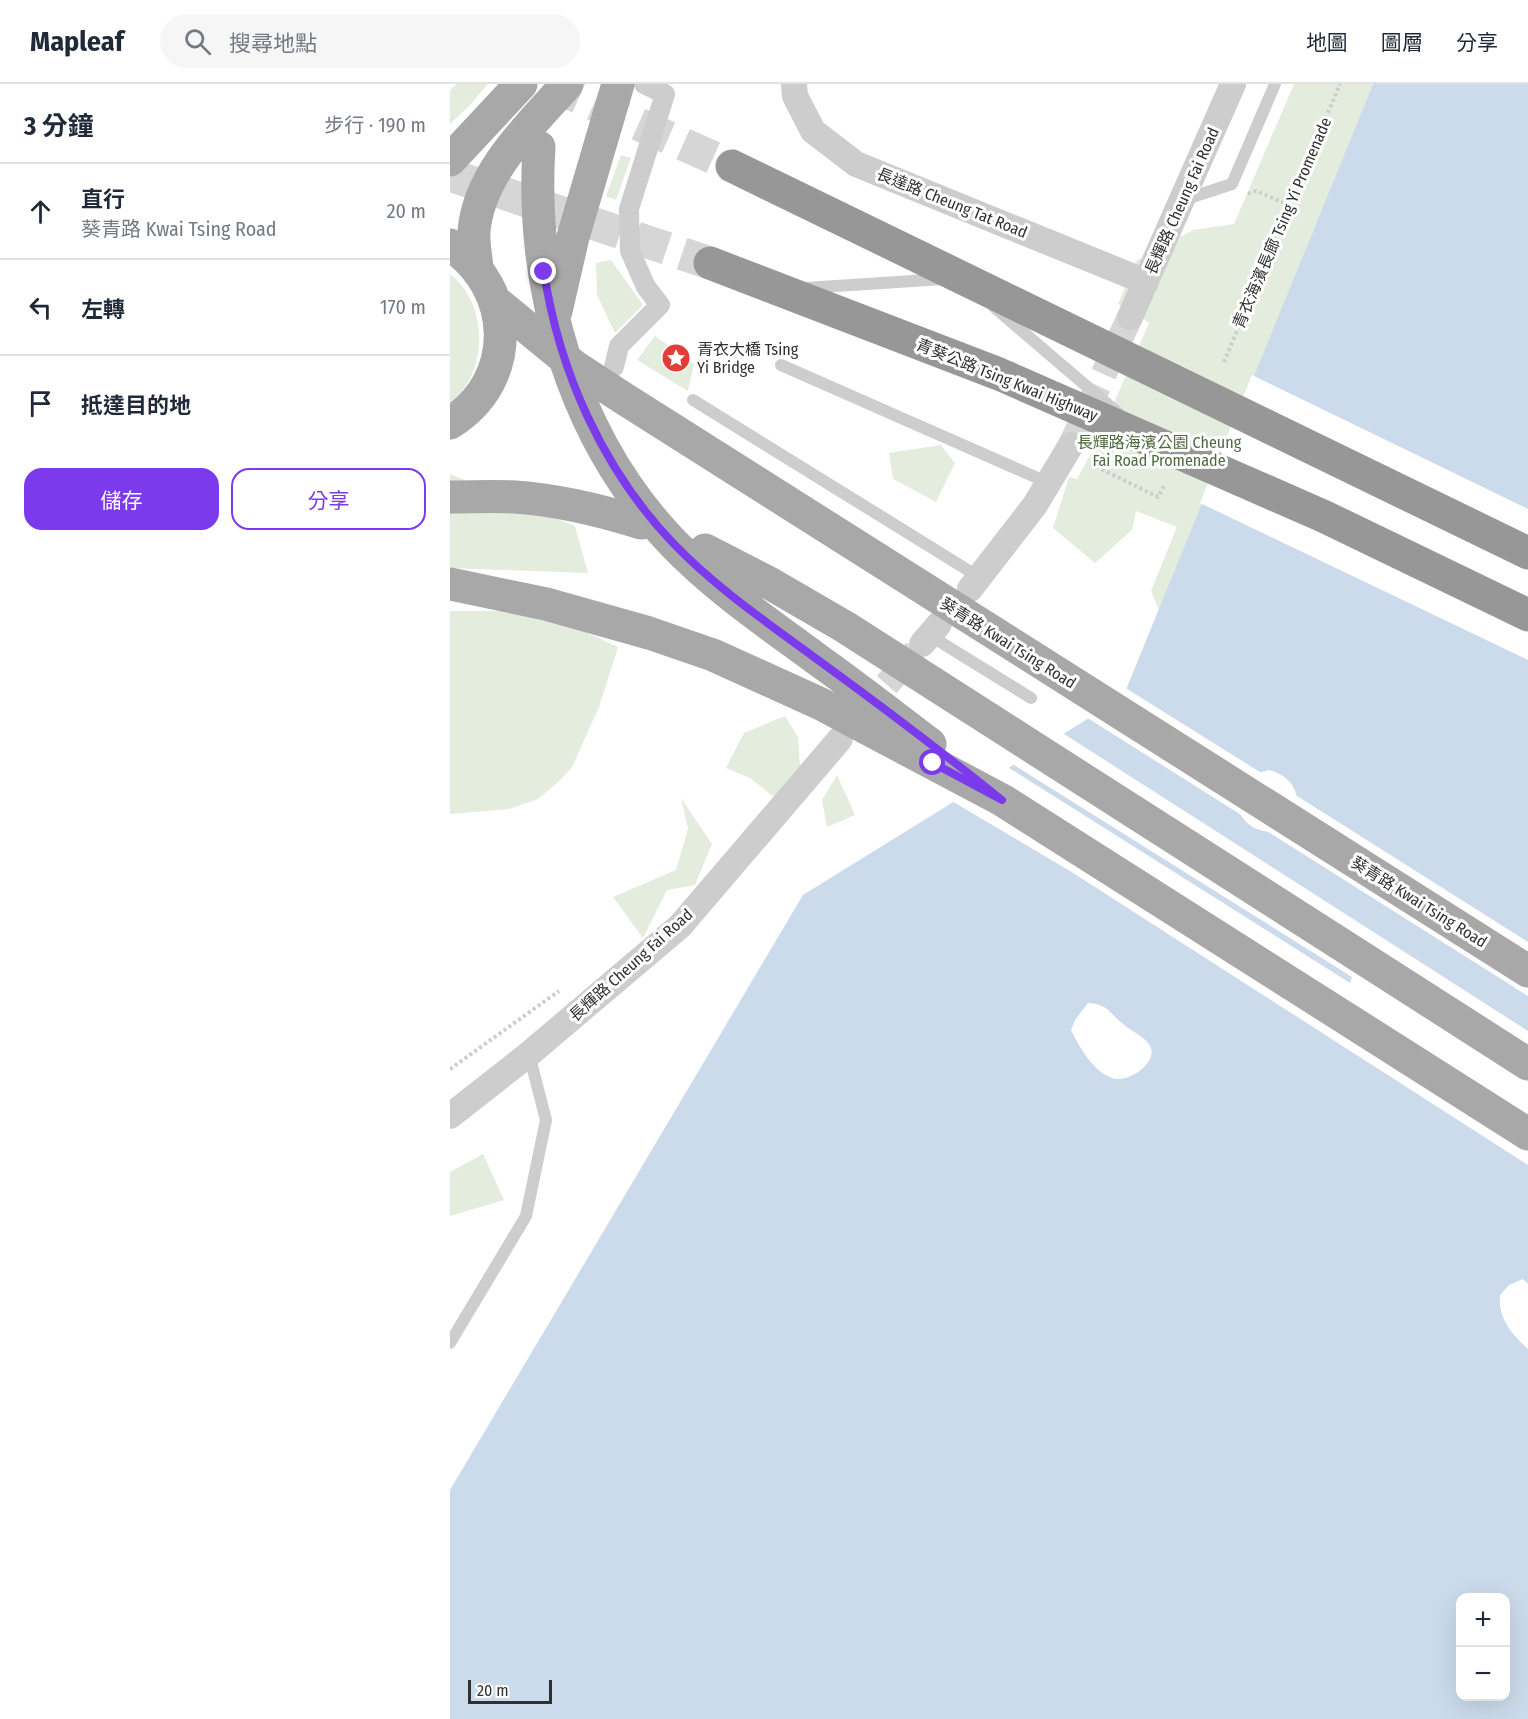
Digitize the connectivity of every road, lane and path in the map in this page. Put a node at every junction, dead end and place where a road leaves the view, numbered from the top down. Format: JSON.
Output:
{"nodes":[{"id":1,"x":521,"y":84,"type":"edge"},
{"id":2,"x":567,"y":84,"type":"edge"},
{"id":3,"x":618,"y":84,"type":"edge"},
{"id":4,"x":644,"y":84,"type":"edge"},
{"id":5,"x":794,"y":84,"type":"edge"},
{"id":6,"x":1233,"y":84,"type":"edge"},
{"id":7,"x":1275,"y":84,"type":"edge"},
{"id":8,"x":1340,"y":84,"type":"edge"},
{"id":9,"x":539,"y":147,"type":"dead end"},
{"id":10,"x":450,"y":160,"type":"edge"},
{"id":11,"x":732,"y":166,"type":"tunnel mouth"},
{"id":12,"x":1256,"y":191,"type":"dead end"},
{"id":13,"x":1183,"y":200,"type":"junction"},
{"id":14,"x":1289,"y":205,"type":"junction"},
{"id":15,"x":450,"y":245,"type":"edge"},
{"id":16,"x":710,"y":263,"type":"tunnel mouth"},
{"id":17,"x":477,"y":268,"type":"junction"},
{"id":18,"x":960,"y":278,"type":"junction"},
{"id":19,"x":1146,"y":282,"type":"junction"},
{"id":20,"x":783,"y":290,"type":"junction"},
{"id":21,"x":496,"y":302,"type":"junction"},
{"id":22,"x":1130,"y":317,"type":"tunnel mouth"},
{"id":23,"x":1224,"y":362,"type":"dead end"},
{"id":24,"x":782,"y":365,"type":"dead end"},
{"id":25,"x":574,"y":366,"type":"junction"},
{"id":26,"x":614,"y":367,"type":"dead end"},
{"id":27,"x":693,"y":400,"type":"dead end"},
{"id":28,"x":450,"y":423,"type":"edge"},
{"id":29,"x":1149,"y":439,"type":"junction"},
{"id":30,"x":1077,"y":452,"type":"joint"},
{"id":31,"x":1049,"y":483,"type":"junction"},
{"id":32,"x":1164,"y":486,"type":"dead end"},
{"id":33,"x":450,"y":497,"type":"edge"},
{"id":34,"x":641,"y":524,"type":"dead end"},
{"id":35,"x":705,"y":550,"type":"dead end"},
{"id":36,"x":1528,"y":554,"type":"edge"},
{"id":37,"x":974,"y":583,"type":"joint"},
{"id":38,"x":450,"y":584,"type":"edge"},
{"id":39,"x":1528,"y":615,"type":"edge"},
{"id":40,"x":930,"y":634,"type":"dead end"},
{"id":41,"x":1030,"y":698,"type":"dead end"},
{"id":42,"x":840,"y":740,"type":"dead end"},
{"id":43,"x":1002,"y":800,"type":"junction"},
{"id":44,"x":1528,"y":971,"type":"edge"},
{"id":45,"x":529,"y":1054,"type":"junction"},
{"id":46,"x":1528,"y":1064,"type":"edge"},
{"id":47,"x":450,"y":1116,"type":"edge"},
{"id":48,"x":1528,"y":1134,"type":"edge"},
{"id":49,"x":450,"y":1343,"type":"edge"}],
"edges":[{"from":1,"to":10,"type":"main road"},
{"from":2,"to":17,"type":"main road"},
{"from":3,"to":25,"type":"main road"},
{"from":4,"to":26,"type":"street"},
{"from":5,"to":19,"type":"street","name":"長達路 Cheung Tat Road"},
{"from":6,"to":13,"type":"street","name":"長輝路 Cheung Fai Road"},
{"from":7,"to":13,"type":"lane"},
{"from":8,"to":14,"type":"path","name":"青衣海濱長廊 Tsing Yi Promenade"},
{"from":9,"to":43,"type":"main road"},
{"from":11,"to":18,"type":"highway"},
{"from":12,"to":14,"type":"path"},
{"from":13,"to":19,"type":"street","name":"長輝路 Cheung Fai Road"},
{"from":14,"to":23,"type":"path","name":"青衣海濱長廊 Tsing Yi Promenade"},
{"from":15,"to":17,"type":"main road"},
{"from":16,"to":20,"type":"highway","name":"青葵公路 Tsing Kwai Highway"},
{"from":17,"to":21,"type":"main road"},
{"from":18,"to":20,"type":"lane"},
{"from":18,"to":29,"type":"lane"},
{"from":18,"to":36,"type":"highway"},
{"from":19,"to":22,"type":"street","name":"長輝路 Cheung Fai Road"},
{"from":20,"to":29,"type":"highway","name":"青葵公路 Tsing Kwai Highway"},
{"from":21,"to":25,"type":"main road","name":"葵青路 Kwai Tsing Road"},
{"from":21,"to":28,"type":"main road"},
{"from":24,"to":31,"type":"lane"},
{"from":25,"to":44,"type":"main road","name":"葵青路 Kwai Tsing Road"},
{"from":27,"to":37,"type":"lane"},
{"from":29,"to":39,"type":"highway","name":"青葵公路 Tsing Kwai Highway"},
{"from":30,"to":31,"type":"street"},
{"from":30,"to":32,"type":"path"},
{"from":31,"to":37,"type":"street"},
{"from":33,"to":34,"type":"main road"},
{"from":35,"to":46,"type":"main road"},
{"from":38,"to":43,"type":"main road"},
{"from":40,"to":41,"type":"lane"},
{"from":42,"to":45,"type":"street","name":"長輝路 Cheung Fai Road"},
{"from":43,"to":48,"type":"main road"},
{"from":45,"to":47,"type":"street","name":"長輝路 Cheung Fai Road"},
{"from":45,"to":49,"type":"lane"}]}
